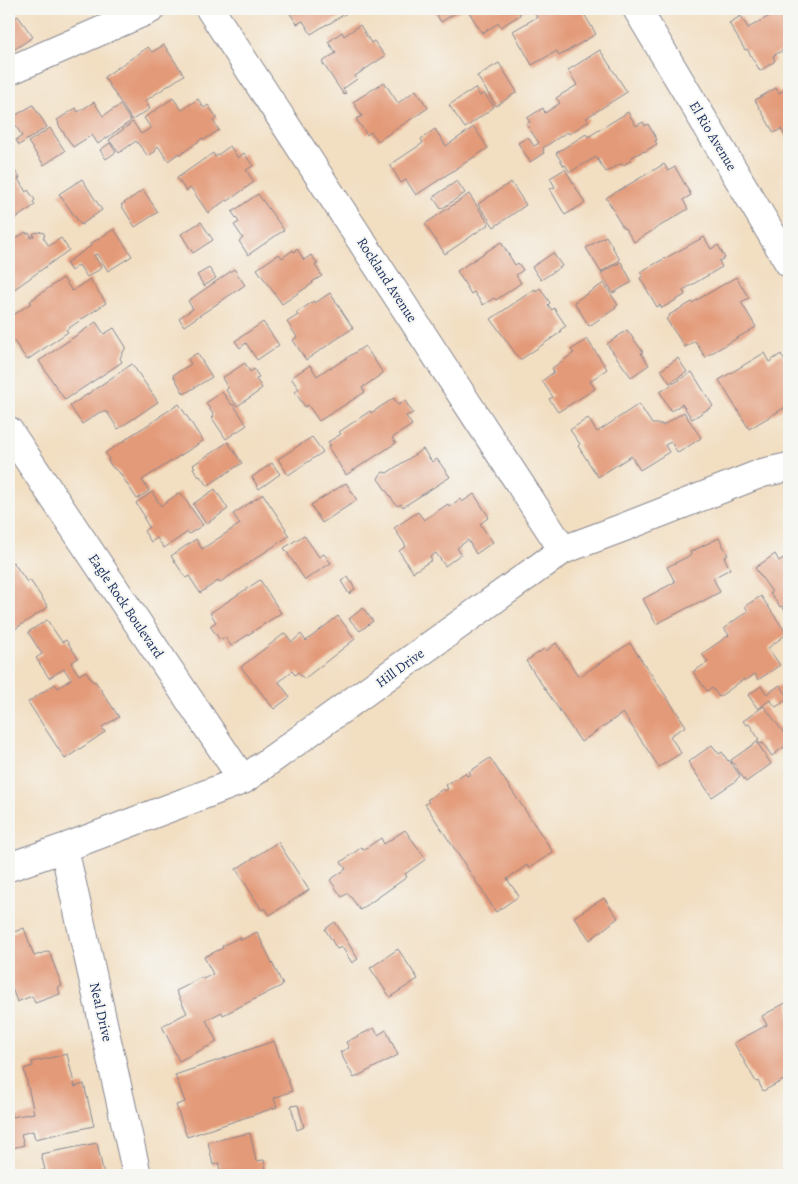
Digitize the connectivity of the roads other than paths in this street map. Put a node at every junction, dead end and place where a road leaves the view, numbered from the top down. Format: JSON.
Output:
{"nodes":[{"id":1,"x":150,"y":9,"type":"edge"},
{"id":2,"x":210,"y":9,"type":"edge"},
{"id":3,"x":637,"y":9,"type":"edge"},
{"id":4,"x":9,"y":71,"type":"edge"},
{"id":5,"x":789,"y":263,"type":"edge"},
{"id":6,"x":9,"y":431,"type":"edge"},
{"id":7,"x":789,"y":467,"type":"edge"},
{"id":8,"x":563,"y":550,"type":"junction"},
{"id":9,"x":243,"y":780,"type":"junction"},
{"id":10,"x":64,"y":848,"type":"junction"},
{"id":11,"x":9,"y":868,"type":"edge"},
{"id":12,"x":138,"y":1175,"type":"edge"}],
"edges":[{"from":1,"to":4,"type":"street"},
{"from":2,"to":8,"type":"street","name":"Rockland Avenue"},
{"from":3,"to":5,"type":"street","name":"El Rio Avenue"},
{"from":6,"to":9,"type":"street","name":"Eagle Rock Boulevard"},
{"from":7,"to":8,"type":"street","name":"Hill Drive"},
{"from":8,"to":9,"type":"street","name":"Hill Drive"},
{"from":9,"to":10,"type":"street","name":"Hill Drive"},
{"from":10,"to":11,"type":"street","name":"Hill Drive"},
{"from":10,"to":12,"type":"street","name":"Neal Drive"}]}
